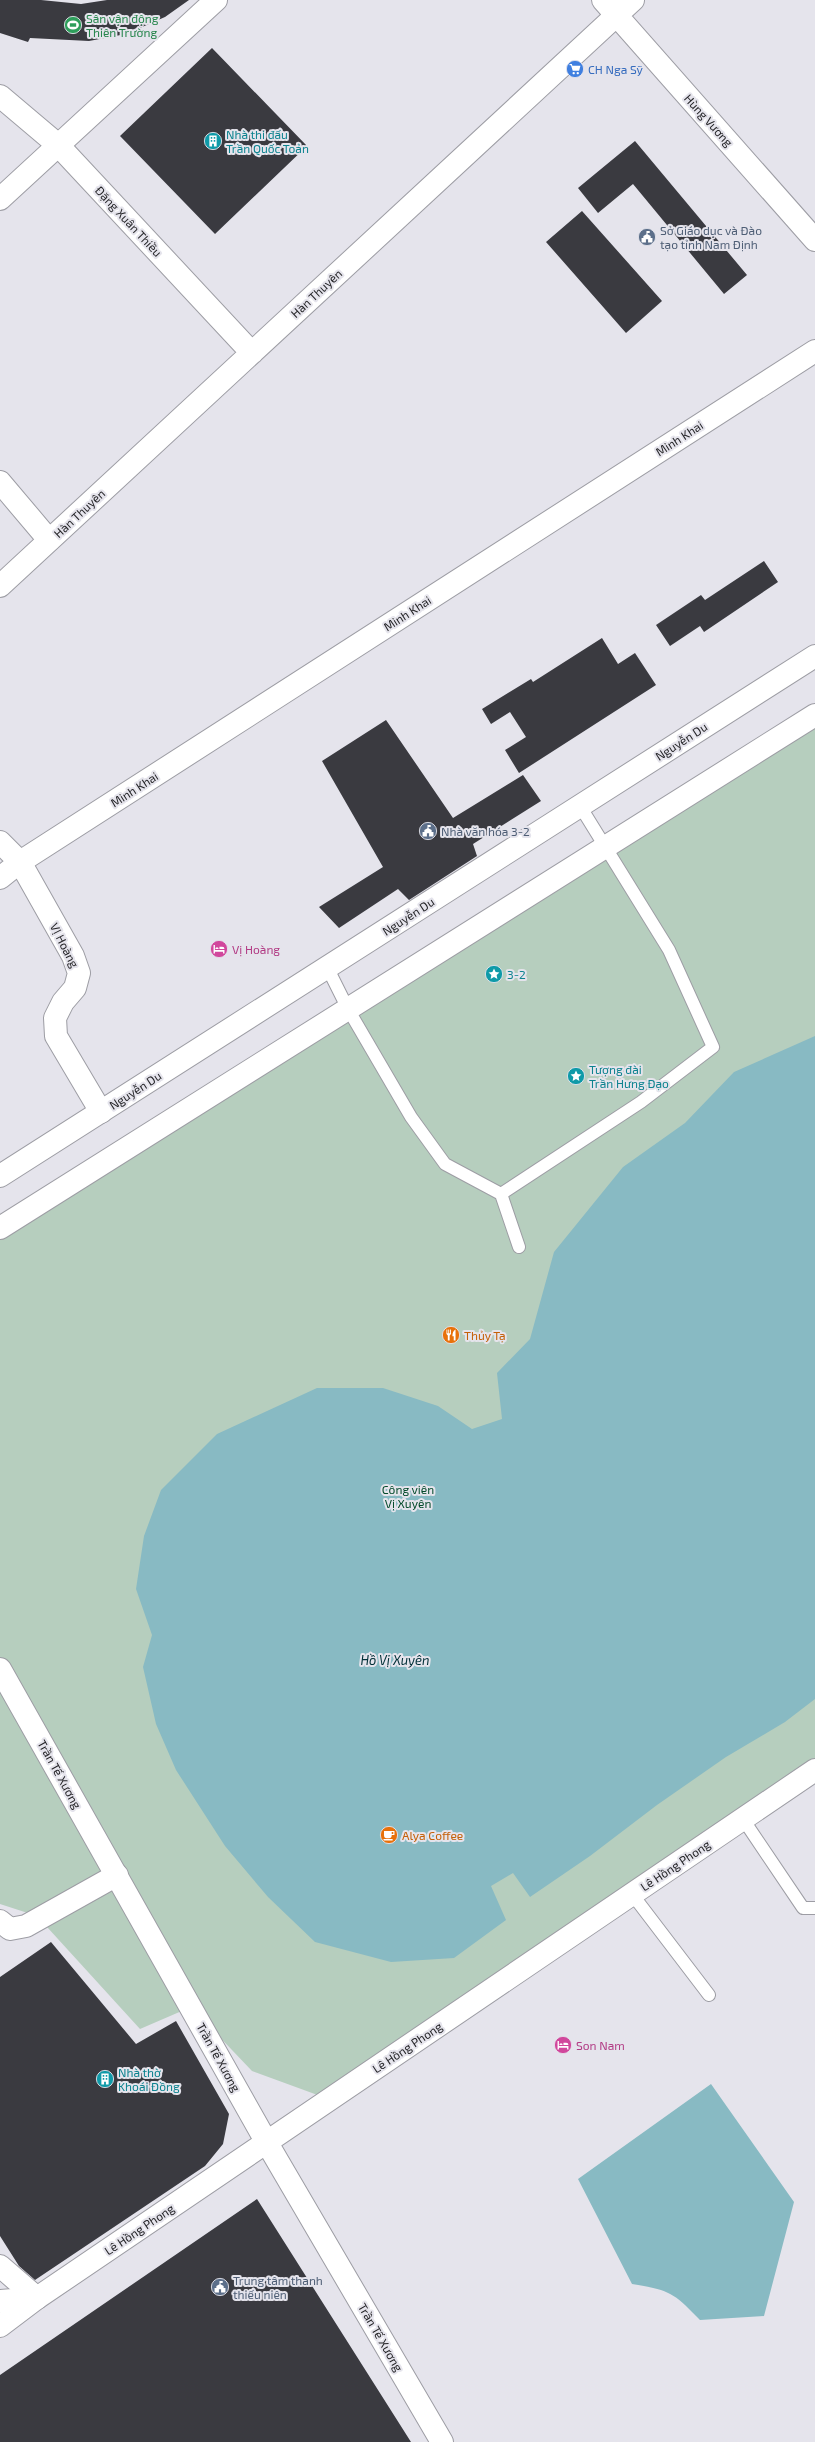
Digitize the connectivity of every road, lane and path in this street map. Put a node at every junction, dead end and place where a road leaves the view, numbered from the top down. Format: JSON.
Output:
{"nodes":[{"id":1,"x":216,"y":0,"type":"edge"},
{"id":2,"x":633,"y":0,"type":"edge"},
{"id":3,"x":610,"y":8,"type":"edge"},
{"id":4,"x":0,"y":96,"type":"edge"},
{"id":5,"x":58,"y":145,"type":"junction"},
{"id":6,"x":0,"y":199,"type":"edge"},
{"id":7,"x":815,"y":240,"type":"edge"},
{"id":8,"x":815,"y":351,"type":"edge"},
{"id":9,"x":252,"y":353,"type":"junction"},
{"id":10,"x":0,"y":482,"type":"edge"},
{"id":11,"x":49,"y":540,"type":"junction"},
{"id":12,"x":0,"y":586,"type":"edge"},
{"id":13,"x":815,"y":656,"type":"edge"},
{"id":14,"x":815,"y":715,"type":"edge"},
{"id":15,"x":580,"y":806,"type":"junction"},
{"id":16,"x":0,"y":842,"type":"edge"},
{"id":17,"x":607,"y":846,"type":"junction"},
{"id":18,"x":20,"y":862,"type":"junction"},
{"id":19,"x":0,"y":878,"type":"edge"},
{"id":20,"x":327,"y":967,"type":"junction"},
{"id":21,"x":348,"y":1009,"type":"junction"},
{"id":22,"x":101,"y":1112,"type":"junction"},
{"id":23,"x":0,"y":1176,"type":"edge"},
{"id":24,"x":501,"y":1194,"type":"junction"},
{"id":25,"x":0,"y":1228,"type":"edge"},
{"id":26,"x":519,"y":1247,"type":"dead end"},
{"id":27,"x":0,"y":1669,"type":"edge"},
{"id":28,"x":815,"y":1770,"type":"edge"},
{"id":29,"x":743,"y":1819,"type":"junction"},
{"id":30,"x":117,"y":1875,"type":"junction"},
{"id":31,"x":632,"y":1894,"type":"junction"},
{"id":32,"x":815,"y":1908,"type":"edge"},
{"id":33,"x":0,"y":1921,"type":"edge"},
{"id":34,"x":709,"y":1995,"type":"dead end"},
{"id":35,"x":266,"y":2143,"type":"junction"},
{"id":36,"x":0,"y":2266,"type":"edge"},
{"id":37,"x":37,"y":2298,"type":"junction"},
{"id":38,"x":0,"y":2301,"type":"edge"},
{"id":39,"x":0,"y":2326,"type":"edge"},
{"id":40,"x":442,"y":2442,"type":"edge"}],
"edges":[{"from":1,"to":5,"type":"street"},
{"from":2,"to":3,"type":"street","name":"Hàn Thuyên"},
{"from":3,"to":7,"type":"street","name":"Hùng Vương"},
{"from":3,"to":9,"type":"street","name":"Hàn Thuyên"},
{"from":4,"to":5,"type":"street","name":"Đặng Xuân Thiều"},
{"from":5,"to":6,"type":"street"},
{"from":5,"to":9,"type":"street","name":"Đặng Xuân Thiều"},
{"from":8,"to":18,"type":"street","name":"Minh Khai"},
{"from":9,"to":11,"type":"street","name":"Hàn Thuyên"},
{"from":10,"to":11,"type":"street"},
{"from":11,"to":12,"type":"street","name":"Hàn Thuyên"},
{"from":13,"to":15,"type":"street","name":"Nguyễn Du"},
{"from":14,"to":17,"type":"street"},
{"from":15,"to":17,"type":"lane"},
{"from":15,"to":20,"type":"street","name":"Nguyễn Du"},
{"from":16,"to":18,"type":"street"},
{"from":17,"to":21,"type":"street"},
{"from":17,"to":24,"type":"lane"},
{"from":18,"to":19,"type":"street","name":"Minh Khai"},
{"from":18,"to":22,"type":"street","name":"VỊ Hoàng"},
{"from":20,"to":21,"type":"lane"},
{"from":20,"to":22,"type":"street","name":"Nguyễn Du"},
{"from":21,"to":24,"type":"lane"},
{"from":21,"to":25,"type":"street"},
{"from":22,"to":23,"type":"street","name":"Nguyễn Du"},
{"from":24,"to":26,"type":"lane"},
{"from":27,"to":30,"type":"street","name":"Trần Tế Xương"},
{"from":28,"to":29,"type":"street","name":"Lê Hồng Phong"},
{"from":29,"to":31,"type":"street","name":"Lê Hồng Phong"},
{"from":29,"to":32,"type":"lane"},
{"from":30,"to":33,"type":"street"},
{"from":30,"to":35,"type":"street","name":"Trần Tế Xương"},
{"from":31,"to":34,"type":"lane"},
{"from":31,"to":35,"type":"street","name":"Lê Hồng Phong"},
{"from":35,"to":37,"type":"street","name":"Lê Hồng Phong"},
{"from":35,"to":40,"type":"street","name":"Trần Tế Xương"},
{"from":36,"to":37,"type":"street"},
{"from":37,"to":38,"type":"street"},
{"from":37,"to":39,"type":"street","name":"Lê Hồng Phong"}]}
